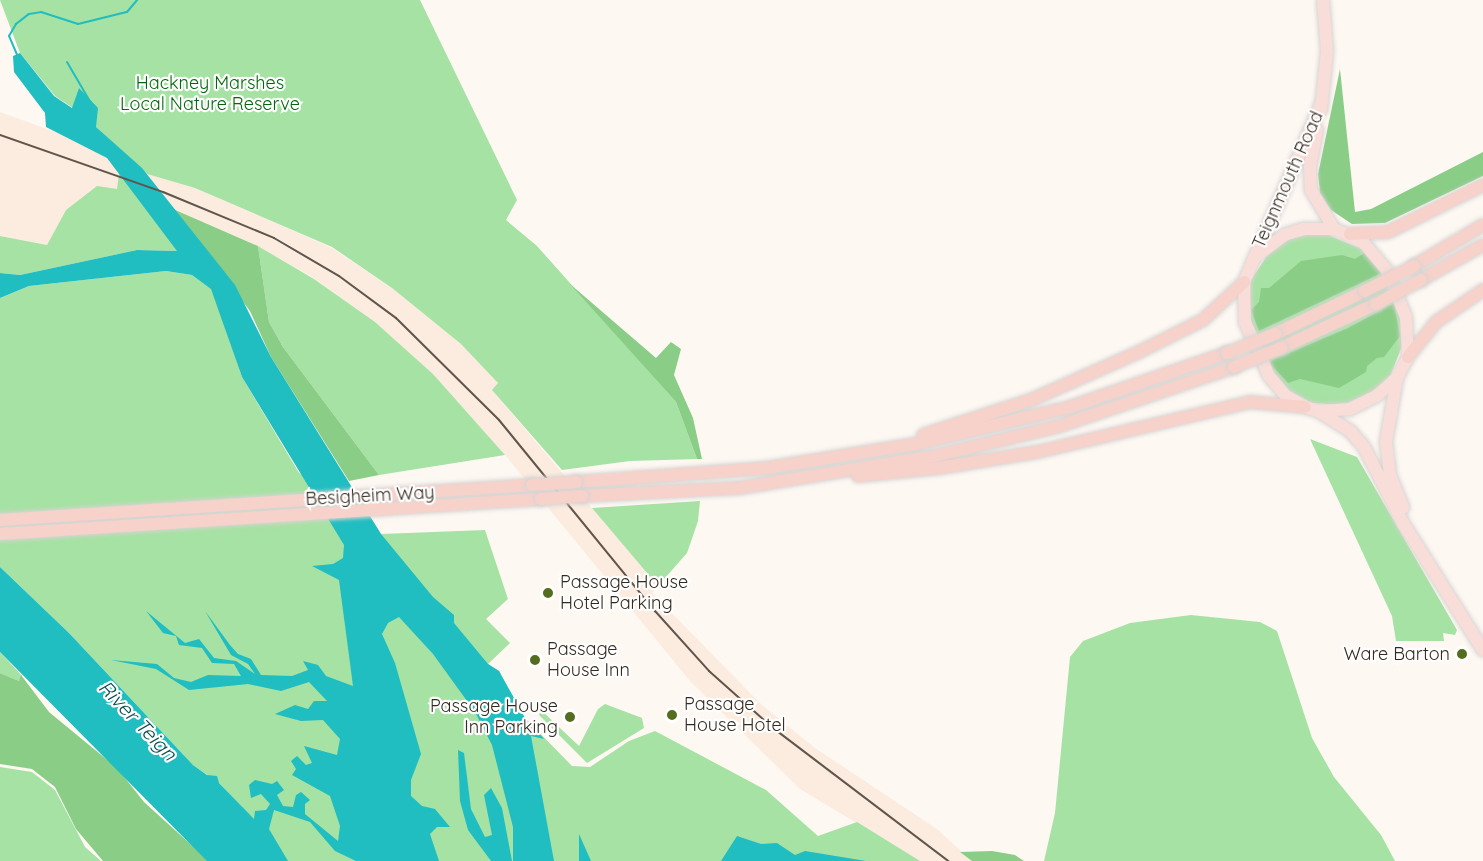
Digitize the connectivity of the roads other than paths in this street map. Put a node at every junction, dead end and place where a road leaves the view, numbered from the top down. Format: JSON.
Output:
{"nodes":[{"id":1,"x":1323,"y":0,"type":"edge"},
{"id":2,"x":1322,"y":102,"type":"junction"},
{"id":3,"x":1483,"y":185,"type":"edge"},
{"id":4,"x":1483,"y":225,"type":"edge"},
{"id":5,"x":1334,"y":229,"type":"junction"},
{"id":6,"x":1350,"y":234,"type":"junction"},
{"id":7,"x":1483,"y":245,"type":"edge"},
{"id":8,"x":1254,"y":258,"type":"junction"},
{"id":9,"x":1244,"y":282,"type":"junction"},
{"id":10,"x":1483,"y":290,"type":"edge"},
{"id":11,"x":1408,"y":357,"type":"junction"},
{"id":12,"x":1397,"y":378,"type":"junction"},
{"id":13,"x":1305,"y":407,"type":"junction"},
{"id":14,"x":1318,"y":411,"type":"junction"},
{"id":15,"x":865,"y":454,"type":"junction"},
{"id":16,"x":830,"y":475,"type":"junction"},
{"id":17,"x":0,"y":520,"type":"edge"},
{"id":18,"x":1410,"y":530,"type":"junction"},
{"id":19,"x":0,"y":534,"type":"edge"},
{"id":20,"x":1483,"y":650,"type":"edge"}],
"edges":[{"from":1,"to":2,"type":"main road","name":"Teignmouth Road"},
{"from":2,"to":5,"type":"main road","name":"Teignmouth Road"},
{"from":2,"to":8,"type":"main road","name":"Teignmouth Road"},
{"from":3,"to":6,"type":"highway"},
{"from":4,"to":15,"type":"highway","bridge":true},
{"from":5,"to":6,"type":"main road"},
{"from":5,"to":8,"type":"main road"},
{"from":6,"to":11,"type":"main road"},
{"from":7,"to":16,"type":"highway","bridge":true},
{"from":8,"to":9,"type":"main road"},
{"from":9,"to":13,"type":"main road"},
{"from":9,"to":15,"type":"highway"},
{"from":10,"to":11,"type":"highway"},
{"from":11,"to":12,"type":"main road"},
{"from":12,"to":14,"type":"main road"},
{"from":12,"to":18,"type":"main road"},
{"from":13,"to":14,"type":"main road"},
{"from":13,"to":16,"type":"highway"},
{"from":14,"to":18,"type":"main road"},
{"from":15,"to":17,"type":"highway","name":"Besigheim Way","bridge":true},
{"from":16,"to":19,"type":"highway","name":"Besigheim Way","bridge":true},
{"from":18,"to":20,"type":"main road"}]}
